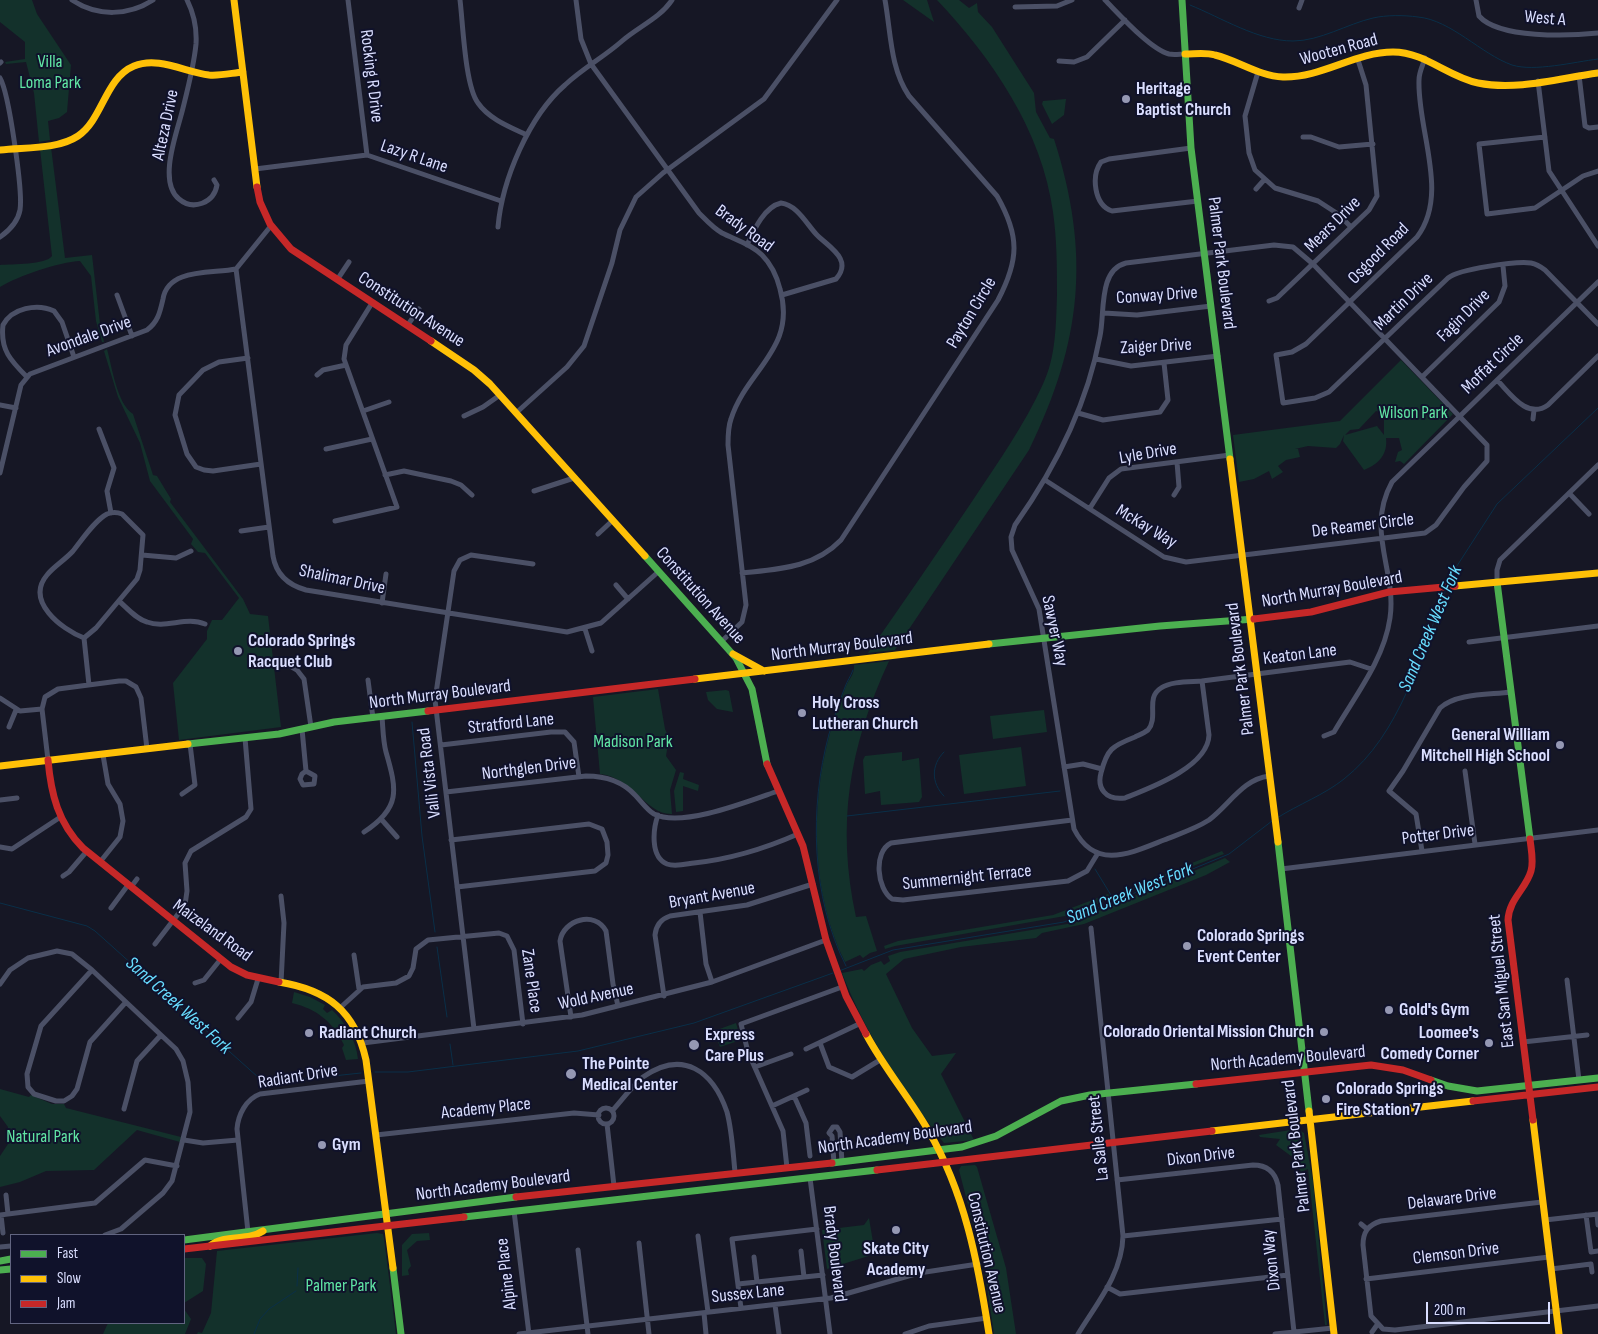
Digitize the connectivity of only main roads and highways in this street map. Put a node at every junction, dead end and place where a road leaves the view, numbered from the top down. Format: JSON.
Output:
{"nodes":[{"id":1,"x":234,"y":0,"type":"edge"},
{"id":2,"x":1182,"y":0,"type":"edge"},
{"id":3,"x":1185,"y":54,"type":"junction"},
{"id":4,"x":243,"y":72,"type":"junction"},
{"id":5,"x":1598,"y":73,"type":"edge"},
{"id":6,"x":0,"y":150,"type":"edge"},
{"id":7,"x":1598,"y":573,"type":"edge"},
{"id":8,"x":1497,"y":582,"type":"junction"},
{"id":9,"x":1250,"y":619,"type":"junction"},
{"id":10,"x":733,"y":654,"type":"junction"},
{"id":11,"x":764,"y":671,"type":"junction"},
{"id":12,"x":745,"y":673,"type":"junction"},
{"id":13,"x":48,"y":760,"type":"junction"},
{"id":14,"x":0,"y":766,"type":"edge"},
{"id":15,"x":1304,"y":1071,"type":"junction"},
{"id":16,"x":1598,"y":1078,"type":"edge"},
{"id":17,"x":1529,"y":1087,"type":"junction"},
{"id":18,"x":1598,"y":1087,"type":"edge"},
{"id":19,"x":1530,"y":1095,"type":"junction"},
{"id":20,"x":1310,"y":1121,"type":"junction"},
{"id":21,"x":939,"y":1150,"type":"junction"},
{"id":22,"x":945,"y":1163,"type":"junction"},
{"id":23,"x":614,"y":1186,"type":"junction"},
{"id":24,"x":556,"y":1207,"type":"junction"},
{"id":25,"x":386,"y":1215,"type":"junction"},
{"id":26,"x":388,"y":1226,"type":"junction"},
{"id":27,"x":263,"y":1231,"type":"junction"},
{"id":28,"x":185,"y":1240,"type":"edge"},
{"id":29,"x":210,"y":1246,"type":"junction"},
{"id":30,"x":185,"y":1249,"type":"edge"},
{"id":31,"x":1333,"y":1331,"type":"edge"},
{"id":32,"x":401,"y":1334,"type":"edge"},
{"id":33,"x":989,"y":1334,"type":"edge"},
{"id":34,"x":1559,"y":1334,"type":"edge"}],
"edges":[{"from":1,"to":4,"type":"main road","name":"Constitution Avenue"},
{"from":2,"to":3,"type":"main road","name":"Palmer Park Boulevard"},
{"from":3,"to":5,"type":"main road","name":"Wooten Road"},
{"from":3,"to":9,"type":"main road","name":"Palmer Park Boulevard"},
{"from":4,"to":6,"type":"main road"},
{"from":4,"to":10,"type":"main road","name":"Constitution Avenue"},
{"from":7,"to":8,"type":"main road","name":"North Murray Boulevard"},
{"from":8,"to":9,"type":"main road","name":"North Murray Boulevard"},
{"from":8,"to":17,"type":"main road","name":"East San Miguel Street"},
{"from":9,"to":11,"type":"main road","name":"North Murray Boulevard"},
{"from":9,"to":15,"type":"main road","name":"Palmer Park Boulevard"},
{"from":10,"to":11,"type":"main road"},
{"from":10,"to":12,"type":"main road","name":"Constitution Avenue"},
{"from":11,"to":12,"type":"main road","name":"North Murray Boulevard"},
{"from":12,"to":13,"type":"main road","name":"North Murray Boulevard"},
{"from":12,"to":21,"type":"main road","name":"Constitution Avenue"},
{"from":13,"to":14,"type":"main road","name":"North Murray Boulevard"},
{"from":13,"to":25,"type":"main road","name":"Maizeland Road"},
{"from":15,"to":17,"type":"main road","name":"North Academy Boulevard"},
{"from":15,"to":20,"type":"main road","name":"Palmer Park Boulevard"},
{"from":15,"to":21,"type":"main road","name":"North Academy Boulevard"},
{"from":16,"to":17,"type":"main road","name":"North Academy Boulevard"},
{"from":17,"to":19,"type":"main road","name":"East San Miguel Street"},
{"from":18,"to":19,"type":"main road","name":"North Academy Boulevard"},
{"from":19,"to":20,"type":"main road","name":"North Academy Boulevard"},
{"from":19,"to":34,"type":"main road","name":"East San Miguel Street"},
{"from":20,"to":22,"type":"main road","name":"North Academy Boulevard"},
{"from":20,"to":31,"type":"main road","name":"Palmer Park Boulevard"},
{"from":21,"to":22,"type":"main road","name":"Constitution Avenue"},
{"from":21,"to":23,"type":"main road","name":"North Academy Boulevard"},
{"from":22,"to":24,"type":"main road","name":"North Academy Boulevard"},
{"from":22,"to":33,"type":"main road","name":"Constitution Avenue"},
{"from":23,"to":24,"type":"main road"},
{"from":23,"to":25,"type":"main road","name":"North Academy Boulevard"},
{"from":24,"to":26,"type":"main road","name":"North Academy Boulevard"},
{"from":25,"to":26,"type":"main road","name":"Maizeland Road"},
{"from":25,"to":27,"type":"main road","name":"North Academy Boulevard"},
{"from":26,"to":29,"type":"main road","name":"North Academy Boulevard"},
{"from":26,"to":32,"type":"main road","name":"Maizeland Road"},
{"from":27,"to":28,"type":"main road","name":"North Academy Boulevard"},
{"from":27,"to":29,"type":"main road"},
{"from":29,"to":30,"type":"main road","name":"North Academy Boulevard"}]}
